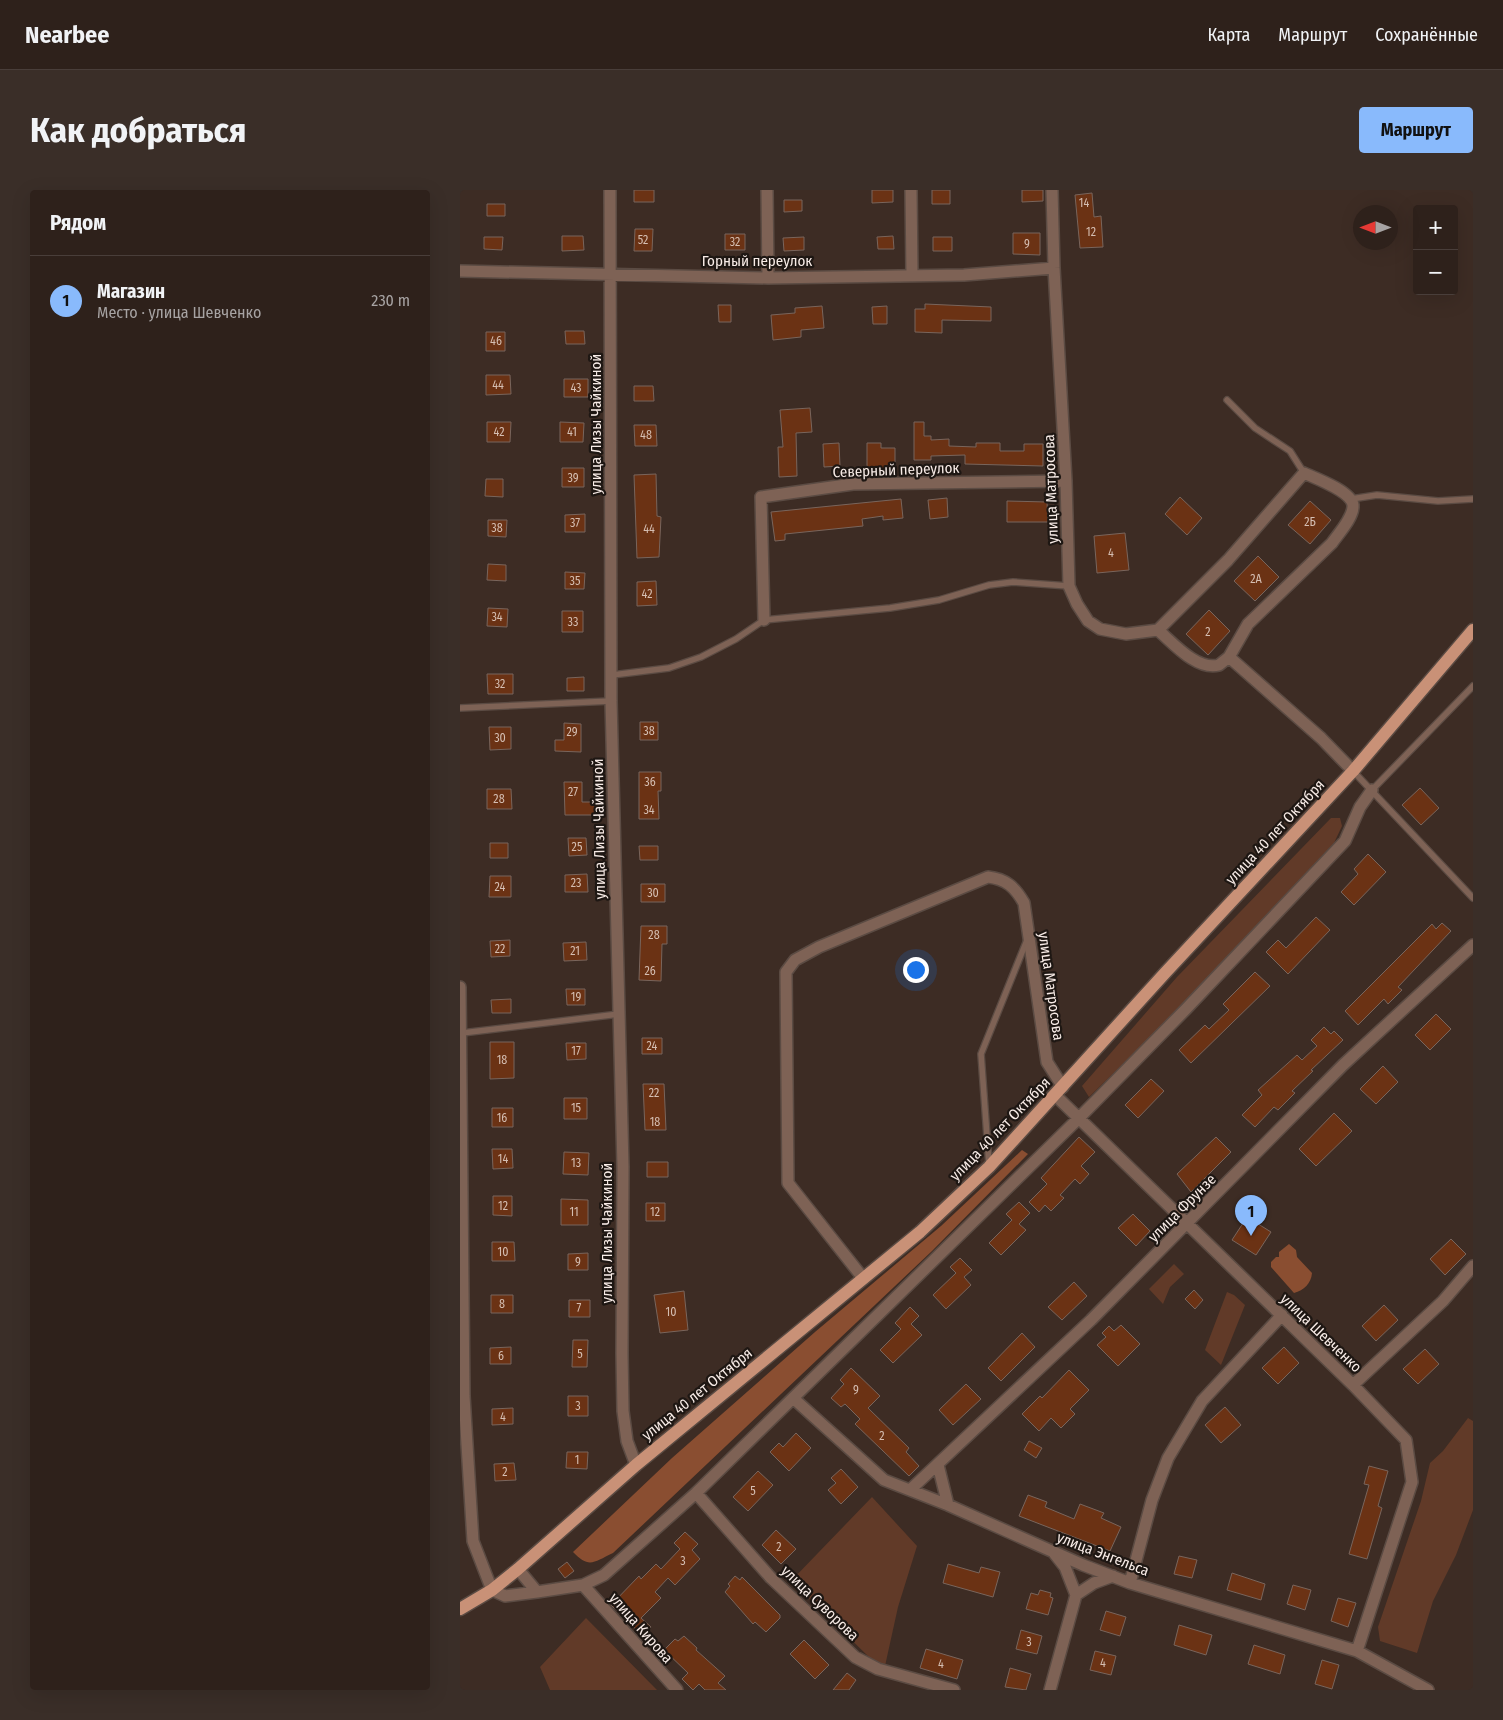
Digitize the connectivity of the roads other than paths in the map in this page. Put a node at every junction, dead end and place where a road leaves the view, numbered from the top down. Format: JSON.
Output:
{"nodes":[{"id":1,"x":610,"y":190,"type":"edge"},
{"id":2,"x":767,"y":190,"type":"edge"},
{"id":3,"x":911,"y":190,"type":"edge"},
{"id":4,"x":1052,"y":190,"type":"edge"},
{"id":5,"x":1054,"y":268,"type":"junction"},
{"id":6,"x":460,"y":271,"type":"edge"},
{"id":7,"x":912,"y":274,"type":"junction"},
{"id":8,"x":610,"y":275,"type":"junction"},
{"id":9,"x":768,"y":278,"type":"junction"},
{"id":10,"x":1226,"y":400,"type":"dead end"},
{"id":11,"x":1304,"y":473,"type":"junction"},
{"id":12,"x":1066,"y":481,"type":"junction"},
{"id":13,"x":1351,"y":499,"type":"junction"},
{"id":14,"x":1473,"y":499,"type":"edge"},
{"id":15,"x":1069,"y":586,"type":"junction"},
{"id":16,"x":764,"y":620,"type":"junction"},
{"id":17,"x":1158,"y":630,"type":"junction"},
{"id":18,"x":1473,"y":630,"type":"edge"},
{"id":19,"x":1230,"y":656,"type":"junction"},
{"id":20,"x":612,"y":675,"type":"junction"},
{"id":21,"x":1473,"y":686,"type":"edge"},
{"id":22,"x":611,"y":701,"type":"junction"},
{"id":23,"x":460,"y":708,"type":"edge"},
{"id":24,"x":1353,"y":771,"type":"junction"},
{"id":25,"x":1372,"y":790,"type":"junction"},
{"id":26,"x":1473,"y":898,"type":"edge"},
{"id":27,"x":1029,"y":936,"type":"junction"},
{"id":28,"x":1473,"y":945,"type":"edge"},
{"id":29,"x":460,"y":987,"type":"edge"},
{"id":30,"x":619,"y":1014,"type":"junction"},
{"id":31,"x":462,"y":1034,"type":"junction"},
{"id":32,"x":1059,"y":1091,"type":"junction"},
{"id":33,"x":1078,"y":1118,"type":"junction"},
{"id":34,"x":989,"y":1167,"type":"junction"},
{"id":35,"x":1187,"y":1224,"type":"junction"},
{"id":36,"x":1473,"y":1266,"type":"edge"},
{"id":37,"x":863,"y":1278,"type":"junction"},
{"id":38,"x":1282,"y":1315,"type":"junction"},
{"id":39,"x":1353,"y":1384,"type":"junction"},
{"id":40,"x":793,"y":1398,"type":"junction"},
{"id":41,"x":636,"y":1465,"type":"junction"},
{"id":42,"x":938,"y":1465,"type":"junction"},
{"id":43,"x":910,"y":1490,"type":"junction"},
{"id":44,"x":696,"y":1493,"type":"junction"},
{"id":45,"x":948,"y":1505,"type":"junction"},
{"id":46,"x":1054,"y":1552,"type":"junction"},
{"id":47,"x":518,"y":1569,"type":"junction"},
{"id":48,"x":1113,"y":1576,"type":"junction"},
{"id":49,"x":1130,"y":1582,"type":"junction"},
{"id":50,"x":583,"y":1585,"type":"junction"},
{"id":51,"x":492,"y":1590,"type":"junction"},
{"id":52,"x":537,"y":1592,"type":"junction"},
{"id":53,"x":1076,"y":1595,"type":"junction"},
{"id":54,"x":460,"y":1609,"type":"edge"},
{"id":55,"x":1357,"y":1651,"type":"junction"},
{"id":56,"x":1408,"y":1685,"type":"edge"},
{"id":57,"x":678,"y":1690,"type":"edge"},
{"id":58,"x":954,"y":1690,"type":"edge"},
{"id":59,"x":1050,"y":1690,"type":"edge"},
{"id":60,"x":1428,"y":1690,"type":"edge"}],
"edges":[{"from":1,"to":8,"type":"street","name":"улица Лизы Чайкиной"},
{"from":2,"to":9,"type":"street"},
{"from":3,"to":7,"type":"street"},
{"from":4,"to":5,"type":"street","name":"улица Матросова"},
{"from":5,"to":7,"type":"street","name":"Горный переулок"},
{"from":5,"to":12,"type":"street","name":"улица Матросова"},
{"from":6,"to":8,"type":"street","name":"Горный переулок"},
{"from":7,"to":9,"type":"street","name":"Горный переулок"},
{"from":8,"to":9,"type":"street","name":"Горный переулок"},
{"from":8,"to":20,"type":"street","name":"улица Лизы Чайкиной"},
{"from":10,"to":11,"type":"lane"},
{"from":11,"to":13,"type":"street"},
{"from":11,"to":17,"type":"street"},
{"from":12,"to":15,"type":"street","name":"улица Матросова"},
{"from":12,"to":16,"type":"street","name":"Северный переулок"},
{"from":13,"to":14,"type":"lane"},
{"from":13,"to":19,"type":"street"},
{"from":15,"to":16,"type":"lane"},
{"from":15,"to":17,"type":"street","name":"улица Матросова"},
{"from":16,"to":20,"type":"lane"},
{"from":17,"to":19,"type":"street"},
{"from":18,"to":24,"type":"main road","name":"улица 40 лет Октября"},
{"from":19,"to":24,"type":"street"},
{"from":20,"to":22,"type":"street","name":"улица Лизы Чайкиной"},
{"from":21,"to":25,"type":"lane"},
{"from":22,"to":23,"type":"lane"},
{"from":22,"to":30,"type":"street","name":"улица Лизы Чайкиной"},
{"from":24,"to":25,"type":"lane"},
{"from":24,"to":32,"type":"main road","name":"улица 40 лет Октября"},
{"from":25,"to":26,"type":"lane"},
{"from":25,"to":33,"type":"street"},
{"from":27,"to":32,"type":"street","name":"улица Матросова"},
{"from":27,"to":34,"type":"lane"},
{"from":27,"to":37,"type":"street","name":"улица Матросова"},
{"from":28,"to":35,"type":"street","name":"улица Фрунзе"},
{"from":29,"to":31,"type":"street"},
{"from":30,"to":31,"type":"lane"},
{"from":30,"to":41,"type":"street","name":"улица Лизы Чайкиной"},
{"from":31,"to":51,"type":"street"},
{"from":32,"to":33,"type":"street","name":"улица Шевченко"},
{"from":32,"to":34,"type":"main road","name":"улица 40 лет Октября"},
{"from":33,"to":35,"type":"street","name":"улица Шевченко"},
{"from":33,"to":40,"type":"street"},
{"from":34,"to":37,"type":"main road","name":"улица 40 лет Октября"},
{"from":35,"to":38,"type":"street","name":"улица Шевченко"},
{"from":35,"to":42,"type":"street","name":"улица Фрунзе"},
{"from":36,"to":39,"type":"street"},
{"from":37,"to":41,"type":"main road","name":"улица 40 лет Октября"},
{"from":38,"to":39,"type":"street","name":"улица Шевченко"},
{"from":38,"to":49,"type":"street"},
{"from":39,"to":55,"type":"street","name":"улица Шевченко"},
{"from":40,"to":43,"type":"street","name":"улица Энгельса"},
{"from":40,"to":44,"type":"street"},
{"from":41,"to":47,"type":"main road","name":"улица 40 лет Октября"},
{"from":42,"to":43,"type":"street","name":"улица Фрунзе"},
{"from":42,"to":45,"type":"street"},
{"from":43,"to":45,"type":"street","name":"улица Энгельса"},
{"from":44,"to":50,"type":"street"},
{"from":44,"to":58,"type":"street","name":"улица Суворова"},
{"from":45,"to":46,"type":"street","name":"улица Энгельса"},
{"from":46,"to":48,"type":"street","name":"улица Энгельса"},
{"from":46,"to":53,"type":"street"},
{"from":47,"to":51,"type":"main road","name":"улица 40 лет Октября"},
{"from":47,"to":52,"type":"street"},
{"from":48,"to":49,"type":"street","name":"улица Энгельса"},
{"from":48,"to":53,"type":"street"},
{"from":49,"to":55,"type":"street","name":"улица Энгельса"},
{"from":50,"to":52,"type":"street"},
{"from":50,"to":57,"type":"street","name":"улица Кирова"},
{"from":51,"to":52,"type":"street"},
{"from":51,"to":54,"type":"main road","name":"улица 40 лет Октября"},
{"from":53,"to":59,"type":"street"},
{"from":55,"to":56,"type":"street","name":"улица Энгельса"},
{"from":56,"to":60,"type":"street","name":"улица Энгельса"}]}
